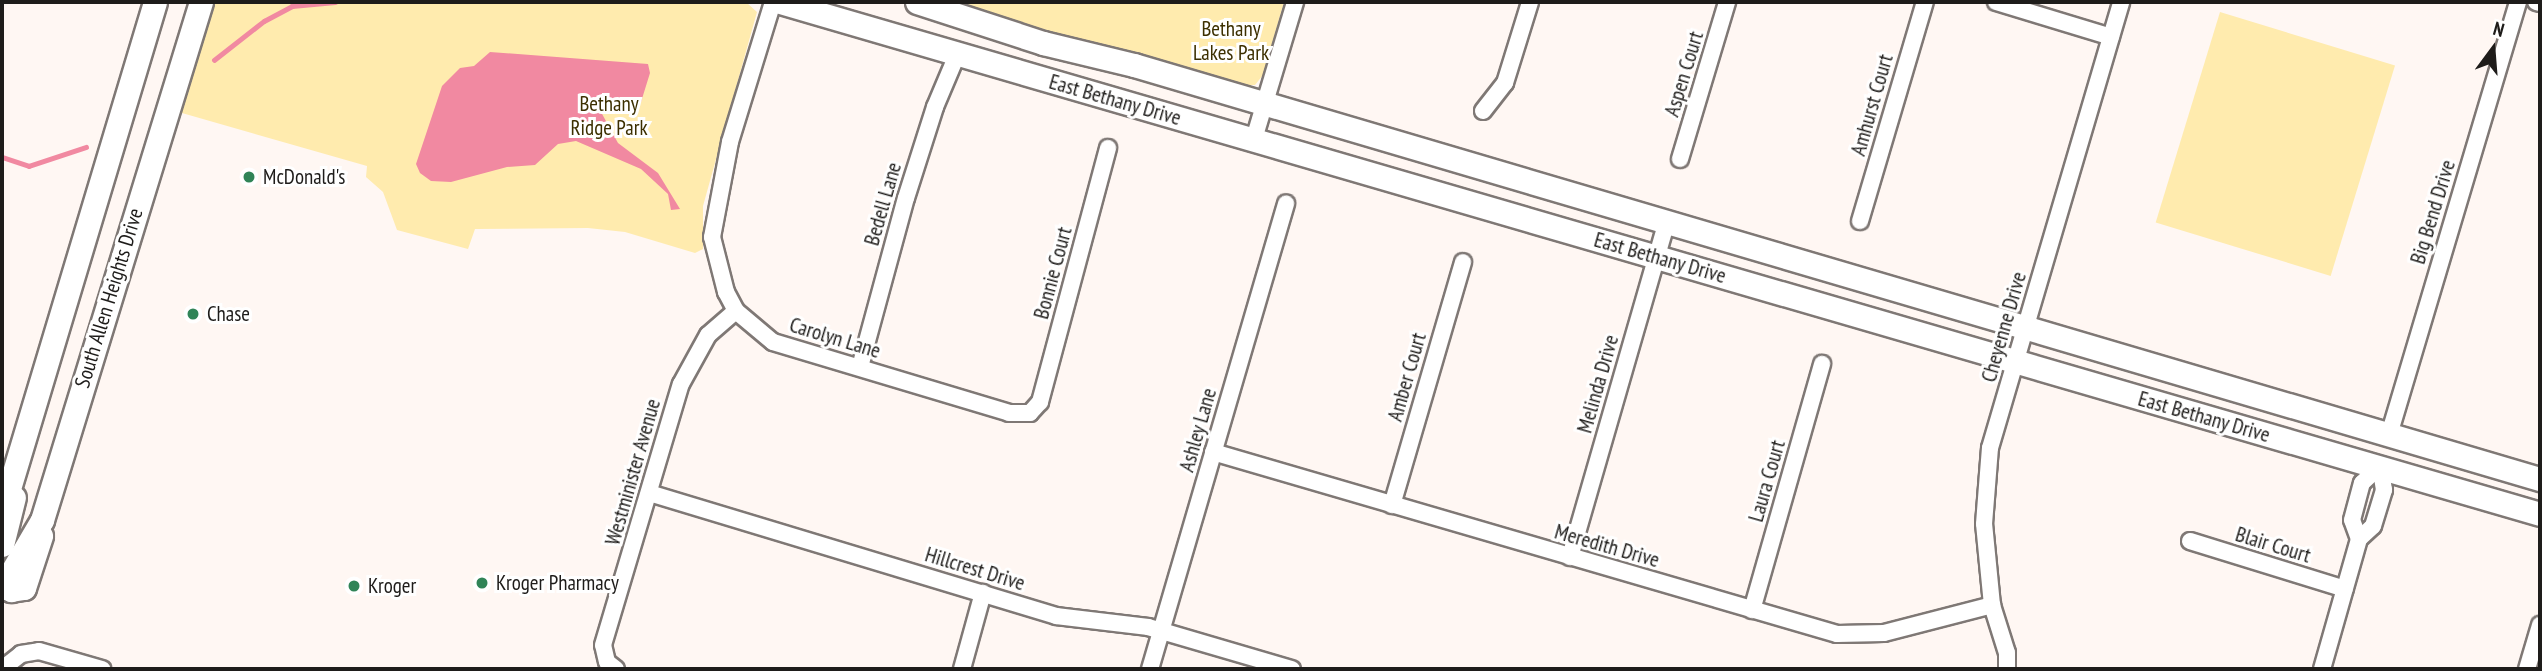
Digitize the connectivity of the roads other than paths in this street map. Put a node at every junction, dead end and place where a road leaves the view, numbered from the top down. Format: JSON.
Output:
{"nodes":[{"id":1,"x":155,"y":2,"type":"edge"},
{"id":2,"x":201,"y":2,"type":"edge"},
{"id":3,"x":773,"y":2,"type":"edge"},
{"id":4,"x":780,"y":2,"type":"edge"},
{"id":5,"x":917,"y":2,"type":"edge"},
{"id":6,"x":1295,"y":2,"type":"edge"},
{"id":7,"x":1530,"y":2,"type":"edge"},
{"id":8,"x":1727,"y":2,"type":"edge"},
{"id":9,"x":1925,"y":2,"type":"edge"},
{"id":10,"x":1996,"y":2,"type":"edge"},
{"id":11,"x":2121,"y":2,"type":"edge"},
{"id":12,"x":2518,"y":2,"type":"edge"},
{"id":13,"x":971,"y":18,"type":"junction"},
{"id":14,"x":2111,"y":37,"type":"junction"},
{"id":15,"x":957,"y":55,"type":"junction"},
{"id":16,"x":1265,"y":106,"type":"junction"},
{"id":17,"x":1483,"y":111,"type":"dead end"},
{"id":18,"x":1254,"y":139,"type":"junction"},
{"id":19,"x":1108,"y":148,"type":"dead end"},
{"id":20,"x":1680,"y":159,"type":"dead end"},
{"id":21,"x":1286,"y":203,"type":"dead end"},
{"id":22,"x":94,"y":214,"type":"junction"},
{"id":23,"x":1860,"y":221,"type":"dead end"},
{"id":24,"x":1667,"y":222,"type":"junction"},
{"id":25,"x":130,"y":225,"type":"junction"},
{"id":26,"x":1656,"y":256,"type":"junction"},
{"id":27,"x":1463,"y":261,"type":"dead end"},
{"id":28,"x":736,"y":311,"type":"junction"},
{"id":29,"x":2026,"y":327,"type":"junction"},
{"id":30,"x":2016,"y":363,"type":"junction"},
{"id":31,"x":1822,"y":364,"type":"dead end"},
{"id":32,"x":860,"y":367,"type":"junction"},
{"id":33,"x":1037,"y":407,"type":"joint"},
{"id":34,"x":2389,"y":435,"type":"junction"},
{"id":35,"x":1213,"y":452,"type":"junction"},
{"id":36,"x":16,"y":463,"type":"junction"},
{"id":37,"x":2380,"y":466,"type":"junction"},
{"id":38,"x":2540,"y":479,"type":"edge"},
{"id":39,"x":649,"y":493,"type":"junction"},
{"id":40,"x":1392,"y":505,"type":"junction"},
{"id":41,"x":2,"y":512,"type":"edge"},
{"id":42,"x":2540,"y":514,"type":"edge"},
{"id":43,"x":2359,"y":539,"type":"junction"},
{"id":44,"x":2190,"y":541,"type":"dead end"},
{"id":45,"x":2,"y":545,"type":"edge"},
{"id":46,"x":1570,"y":557,"type":"junction"},
{"id":47,"x":3,"y":584,"type":"edge"},
{"id":48,"x":2345,"y":589,"type":"junction"},
{"id":49,"x":984,"y":593,"type":"junction"},
{"id":50,"x":1992,"y":605,"type":"junction"},
{"id":51,"x":1752,"y":610,"type":"junction"},
{"id":52,"x":2540,"y":625,"type":"edge"},
{"id":53,"x":1161,"y":631,"type":"junction"},
{"id":54,"x":612,"y":666,"type":"edge"},
{"id":55,"x":2,"y":669,"type":"edge"},
{"id":56,"x":102,"y":669,"type":"edge"},
{"id":57,"x":962,"y":669,"type":"edge"},
{"id":58,"x":1150,"y":669,"type":"edge"},
{"id":59,"x":1292,"y":669,"type":"edge"},
{"id":60,"x":2007,"y":669,"type":"edge"},
{"id":61,"x":2322,"y":669,"type":"edge"},
{"id":62,"x":2527,"y":669,"type":"edge"}],
"edges":[{"from":1,"to":22,"type":"main road","name":"South Allen Heights Drive"},
{"from":2,"to":25,"type":"main road","name":"South Allen Heights Drive"},
{"from":3,"to":28,"type":"street","name":"Carolyn Lane"},
{"from":4,"to":15,"type":"main road","name":"East Bethany Drive"},
{"from":5,"to":13,"type":"main road","name":"East Bethany Drive"},
{"from":6,"to":16,"type":"street"},
{"from":7,"to":17,"type":"street"},
{"from":8,"to":20,"type":"street","name":"Aspen Court"},
{"from":9,"to":23,"type":"street","name":"Amhurst Court"},
{"from":10,"to":14,"type":"street"},
{"from":11,"to":14,"type":"street","name":"Cheyenne Drive"},
{"from":12,"to":34,"type":"street","name":"Big Bend Drive"},
{"from":13,"to":15,"type":"main road"},
{"from":13,"to":16,"type":"main road","name":"East Bethany Drive"},
{"from":14,"to":29,"type":"street","name":"Cheyenne Drive"},
{"from":15,"to":18,"type":"main road","name":"East Bethany Drive"},
{"from":15,"to":32,"type":"street","name":"Bedell Lane"},
{"from":16,"to":18,"type":"street"},
{"from":16,"to":24,"type":"main road","name":"East Bethany Drive"},
{"from":18,"to":26,"type":"main road","name":"East Bethany Drive"},
{"from":19,"to":33,"type":"street","name":"Bonnie Court"},
{"from":21,"to":35,"type":"street","name":"Ashley Lane"},
{"from":22,"to":25,"type":"main road"},
{"from":22,"to":36,"type":"main road","name":"South Allen Heights Drive"},
{"from":24,"to":26,"type":"street","name":"Melinda Drive"},
{"from":24,"to":29,"type":"main road","name":"East Bethany Drive"},
{"from":25,"to":47,"type":"main road","name":"South Allen Heights Drive"},
{"from":26,"to":30,"type":"main road","name":"East Bethany Drive"},
{"from":26,"to":46,"type":"street","name":"Melinda Drive"},
{"from":27,"to":40,"type":"street","name":"Amber Court"},
{"from":28,"to":32,"type":"street","name":"Carolyn Lane"},
{"from":28,"to":39,"type":"street","name":"Westminister Avenue"},
{"from":29,"to":30,"type":"street","name":"Cheyenne Drive"},
{"from":29,"to":34,"type":"main road","name":"East Bethany Drive"},
{"from":30,"to":37,"type":"main road","name":"East Bethany Drive"},
{"from":30,"to":50,"type":"street","name":"Cheyenne Drive"},
{"from":31,"to":51,"type":"street","name":"Laura Court"},
{"from":32,"to":33,"type":"street","name":"Carolyn Lane"},
{"from":34,"to":37,"type":"main road"},
{"from":34,"to":38,"type":"main road","name":"East Bethany Drive"},
{"from":35,"to":40,"type":"street","name":"Meredith Drive"},
{"from":35,"to":53,"type":"street","name":"Ashley Lane"},
{"from":36,"to":41,"type":"main road","name":"South Allen Heights Drive"},
{"from":36,"to":45,"type":"main road"},
{"from":37,"to":42,"type":"main road","name":"East Bethany Drive"},
{"from":37,"to":43,"type":"street"},
{"from":37,"to":43,"type":"street"},
{"from":39,"to":49,"type":"street","name":"Hillcrest Drive"},
{"from":39,"to":54,"type":"street","name":"Westminister Avenue"},
{"from":40,"to":46,"type":"street","name":"Meredith Drive"},
{"from":43,"to":48,"type":"street"},
{"from":44,"to":48,"type":"street","name":"Blair Court"},
{"from":46,"to":51,"type":"street","name":"Meredith Drive"},
{"from":48,"to":61,"type":"street"},
{"from":49,"to":53,"type":"street","name":"Hillcrest Drive"},
{"from":49,"to":57,"type":"street"},
{"from":50,"to":51,"type":"street","name":"Meredith Drive"},
{"from":50,"to":60,"type":"street","name":"Cheyenne Drive"},
{"from":52,"to":62,"type":"street"},
{"from":53,"to":58,"type":"street","name":"Ashley Lane"},
{"from":53,"to":59,"type":"street","name":"Hillcrest Drive"},
{"from":55,"to":56,"type":"street"}]}
